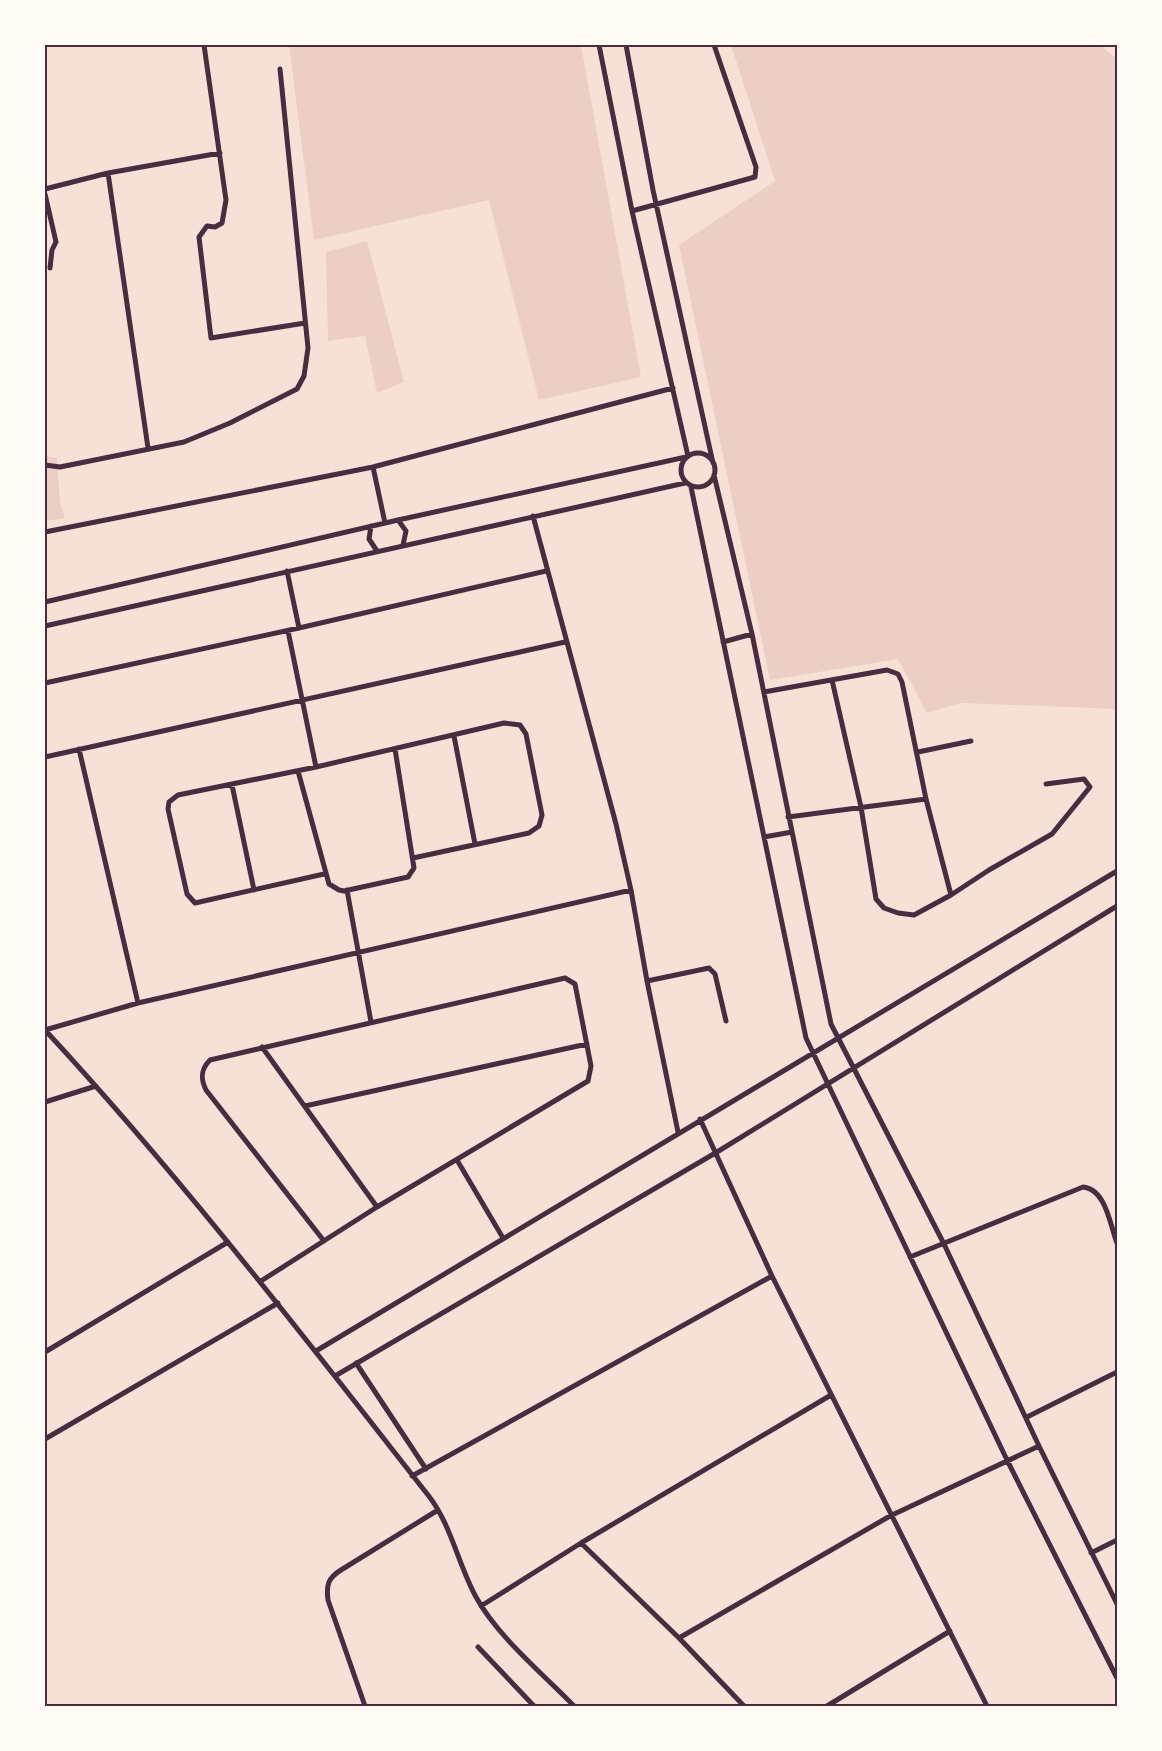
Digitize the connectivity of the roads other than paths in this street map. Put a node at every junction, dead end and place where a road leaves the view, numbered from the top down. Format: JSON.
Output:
{"nodes":[{"id":1,"x":204,"y":45,"type":"edge"},
{"id":2,"x":599,"y":45,"type":"edge"},
{"id":3,"x":626,"y":45,"type":"edge"},
{"id":4,"x":714,"y":45,"type":"edge"},
{"id":5,"x":280,"y":69,"type":"dead end"},
{"id":6,"x":220,"y":153,"type":"junction"},
{"id":7,"x":108,"y":174,"type":"junction"},
{"id":8,"x":45,"y":189,"type":"edge"},
{"id":9,"x":45,"y":194,"type":"edge"},
{"id":10,"x":657,"y":205,"type":"junction"},
{"id":11,"x":632,"y":211,"type":"junction"},
{"id":12,"x":50,"y":268,"type":"dead end"},
{"id":13,"x":305,"y":323,"type":"junction"},
{"id":14,"x":673,"y":388,"type":"junction"},
{"id":15,"x":148,"y":448,"type":"junction"},
{"id":16,"x":687,"y":456,"type":"junction"},
{"id":17,"x":713,"y":463,"type":"junction"},
{"id":18,"x":45,"y":465,"type":"edge"},
{"id":19,"x":373,"y":467,"type":"junction"},
{"id":20,"x":714,"y":475,"type":"junction"},
{"id":21,"x":685,"y":483,"type":"junction"},
{"id":22,"x":691,"y":487,"type":"junction"},
{"id":23,"x":533,"y":516,"type":"junction"},
{"id":24,"x":398,"y":520,"type":"junction"},
{"id":25,"x":386,"y":523,"type":"junction"},
{"id":26,"x":371,"y":526,"type":"junction"},
{"id":27,"x":45,"y":532,"type":"edge"},
{"id":28,"x":404,"y":545,"type":"junction"},
{"id":29,"x":377,"y":551,"type":"junction"},
{"id":30,"x":287,"y":571,"type":"junction"},
{"id":31,"x":546,"y":571,"type":"junction"},
{"id":32,"x":45,"y":602,"type":"edge"},
{"id":33,"x":45,"y":626,"type":"edge"},
{"id":34,"x":299,"y":628,"type":"junction"},
{"id":35,"x":288,"y":630,"type":"junction"},
{"id":36,"x":752,"y":634,"type":"junction"},
{"id":37,"x":565,"y":642,"type":"junction"},
{"id":38,"x":723,"y":642,"type":"junction"},
{"id":39,"x":832,"y":680,"type":"junction"},
{"id":40,"x":45,"y":683,"type":"edge"},
{"id":41,"x":764,"y":692,"type":"junction"},
{"id":42,"x":303,"y":700,"type":"junction"},
{"id":43,"x":454,"y":736,"type":"junction"},
{"id":44,"x":971,"y":741,"type":"dead end"},
{"id":45,"x":79,"y":749,"type":"junction"},
{"id":46,"x":395,"y":750,"type":"junction"},
{"id":47,"x":918,"y":752,"type":"junction"},
{"id":48,"x":45,"y":757,"type":"edge"},
{"id":49,"x":316,"y":768,"type":"junction"},
{"id":50,"x":298,"y":771,"type":"junction"},
{"id":51,"x":1046,"y":784,"type":"dead end"},
{"id":52,"x":232,"y":785,"type":"junction"},
{"id":53,"x":926,"y":799,"type":"junction"},
{"id":54,"x":860,"y":806,"type":"junction"},
{"id":55,"x":788,"y":817,"type":"junction"},
{"id":56,"x":792,"y":832,"type":"junction"},
{"id":57,"x":764,"y":837,"type":"junction"},
{"id":58,"x":475,"y":844,"type":"junction"},
{"id":59,"x":413,"y":858,"type":"junction"},
{"id":60,"x":1117,"y":871,"type":"edge"},
{"id":61,"x":324,"y":874,"type":"junction"},
{"id":62,"x":254,"y":890,"type":"junction"},
{"id":63,"x":346,"y":890,"type":"junction"},
{"id":64,"x":631,"y":890,"type":"junction"},
{"id":65,"x":951,"y":895,"type":"junction"},
{"id":66,"x":1117,"y":906,"type":"edge"},
{"id":67,"x":359,"y":953,"type":"junction"},
{"id":68,"x":647,"y":981,"type":"junction"},
{"id":69,"x":138,"y":1003,"type":"junction"},
{"id":70,"x":726,"y":1021,"type":"dead end"},
{"id":71,"x":371,"y":1022,"type":"junction"},
{"id":72,"x":45,"y":1030,"type":"edge"},
{"id":73,"x":838,"y":1040,"type":"junction"},
{"id":74,"x":587,"y":1044,"type":"junction"},
{"id":75,"x":262,"y":1047,"type":"junction"},
{"id":76,"x":813,"y":1054,"type":"junction"},
{"id":77,"x":853,"y":1067,"type":"junction"},
{"id":78,"x":827,"y":1084,"type":"junction"},
{"id":79,"x":96,"y":1086,"type":"junction"},
{"id":80,"x":45,"y":1102,"type":"edge"},
{"id":81,"x":305,"y":1106,"type":"junction"},
{"id":82,"x":700,"y":1119,"type":"junction"},
{"id":83,"x":678,"y":1132,"type":"junction"},
{"id":84,"x":717,"y":1152,"type":"junction"},
{"id":85,"x":457,"y":1160,"type":"junction"},
{"id":86,"x":377,"y":1207,"type":"junction"},
{"id":87,"x":503,"y":1238,"type":"junction"},
{"id":88,"x":324,"y":1241,"type":"junction"},
{"id":89,"x":228,"y":1242,"type":"junction"},
{"id":90,"x":1117,"y":1243,"type":"edge"},
{"id":91,"x":944,"y":1244,"type":"junction"},
{"id":92,"x":910,"y":1257,"type":"junction"},
{"id":93,"x":772,"y":1276,"type":"junction"},
{"id":94,"x":261,"y":1281,"type":"junction"},
{"id":95,"x":278,"y":1303,"type":"junction"},
{"id":96,"x":316,"y":1351,"type":"junction"},
{"id":97,"x":45,"y":1352,"type":"edge"},
{"id":98,"x":356,"y":1363,"type":"junction"},
{"id":99,"x":1117,"y":1372,"type":"edge"},
{"id":100,"x":335,"y":1376,"type":"junction"},
{"id":101,"x":832,"y":1395,"type":"junction"},
{"id":102,"x":1027,"y":1418,"type":"junction"},
{"id":103,"x":45,"y":1439,"type":"edge"},
{"id":104,"x":1039,"y":1446,"type":"junction"},
{"id":105,"x":1007,"y":1460,"type":"junction"},
{"id":106,"x":426,"y":1469,"type":"junction"},
{"id":107,"x":412,"y":1476,"type":"junction"},
{"id":108,"x":438,"y":1510,"type":"junction"},
{"id":109,"x":890,"y":1516,"type":"junction"},
{"id":110,"x":1117,"y":1540,"type":"edge"},
{"id":111,"x":580,"y":1543,"type":"junction"},
{"id":112,"x":1092,"y":1553,"type":"junction"},
{"id":113,"x":1117,"y":1604,"type":"edge"},
{"id":114,"x":482,"y":1606,"type":"junction"},
{"id":115,"x":950,"y":1631,"type":"junction"},
{"id":116,"x":679,"y":1638,"type":"junction"},
{"id":117,"x":478,"y":1647,"type":"dead end"},
{"id":118,"x":1117,"y":1678,"type":"edge"},
{"id":119,"x":365,"y":1706,"type":"edge"},
{"id":120,"x":534,"y":1706,"type":"edge"},
{"id":121,"x":574,"y":1706,"type":"edge"},
{"id":122,"x":744,"y":1706,"type":"edge"},
{"id":123,"x":827,"y":1706,"type":"edge"},
{"id":124,"x":987,"y":1706,"type":"edge"}],
"edges":[{"from":1,"to":6,"type":"street"},
{"from":2,"to":11,"type":"street"},
{"from":3,"to":10,"type":"street"},
{"from":4,"to":10,"type":"street"},
{"from":5,"to":13,"type":"street"},
{"from":6,"to":7,"type":"street"},
{"from":6,"to":13,"type":"street"},
{"from":7,"to":8,"type":"street"},
{"from":7,"to":15,"type":"street"},
{"from":9,"to":12,"type":"street"},
{"from":10,"to":11,"type":"street"},
{"from":10,"to":17,"type":"street"},
{"from":11,"to":14,"type":"street"},
{"from":13,"to":15,"type":"street"},
{"from":14,"to":16,"type":"street"},
{"from":14,"to":19,"type":"street"},
{"from":15,"to":18,"type":"street"},
{"from":16,"to":17,"type":"street"},
{"from":16,"to":21,"type":"street"},
{"from":16,"to":24,"type":"street"},
{"from":17,"to":20,"type":"street"},
{"from":19,"to":25,"type":"street"},
{"from":19,"to":27,"type":"street"},
{"from":20,"to":22,"type":"street"},
{"from":20,"to":36,"type":"street"},
{"from":21,"to":22,"type":"street"},
{"from":21,"to":23,"type":"street"},
{"from":22,"to":38,"type":"street"},
{"from":23,"to":28,"type":"street"},
{"from":23,"to":31,"type":"street"},
{"from":24,"to":25,"type":"street"},
{"from":24,"to":28,"type":"street"},
{"from":25,"to":26,"type":"street"},
{"from":26,"to":29,"type":"street"},
{"from":26,"to":32,"type":"street"},
{"from":28,"to":29,"type":"street"},
{"from":29,"to":30,"type":"street"},
{"from":30,"to":33,"type":"street"},
{"from":30,"to":34,"type":"street"},
{"from":31,"to":34,"type":"street"},
{"from":31,"to":37,"type":"street"},
{"from":34,"to":35,"type":"street"},
{"from":35,"to":40,"type":"street"},
{"from":35,"to":42,"type":"street"},
{"from":36,"to":38,"type":"street"},
{"from":36,"to":41,"type":"street"},
{"from":37,"to":42,"type":"street"},
{"from":37,"to":64,"type":"street"},
{"from":38,"to":57,"type":"street"},
{"from":39,"to":41,"type":"street"},
{"from":39,"to":47,"type":"street"},
{"from":39,"to":54,"type":"street"},
{"from":41,"to":55,"type":"street"},
{"from":42,"to":45,"type":"street"},
{"from":42,"to":49,"type":"street"},
{"from":43,"to":46,"type":"street"},
{"from":43,"to":58,"type":"street"},
{"from":43,"to":58,"type":"street"},
{"from":44,"to":47,"type":"street"},
{"from":45,"to":48,"type":"street"},
{"from":45,"to":69,"type":"street"},
{"from":46,"to":49,"type":"street"},
{"from":46,"to":59,"type":"street"},
{"from":47,"to":53,"type":"street"},
{"from":49,"to":50,"type":"street"},
{"from":50,"to":52,"type":"street"},
{"from":50,"to":61,"type":"street"},
{"from":51,"to":65,"type":"street"},
{"from":52,"to":62,"type":"street"},
{"from":52,"to":62,"type":"street"},
{"from":53,"to":54,"type":"street"},
{"from":53,"to":65,"type":"street"},
{"from":54,"to":55,"type":"street"},
{"from":54,"to":65,"type":"street"},
{"from":55,"to":56,"type":"street"},
{"from":56,"to":57,"type":"street"},
{"from":56,"to":73,"type":"street"},
{"from":57,"to":76,"type":"street"},
{"from":58,"to":59,"type":"street"},
{"from":59,"to":63,"type":"street"},
{"from":60,"to":73,"type":"street"},
{"from":61,"to":62,"type":"street"},
{"from":61,"to":63,"type":"street"},
{"from":63,"to":67,"type":"street"},
{"from":64,"to":67,"type":"street"},
{"from":64,"to":68,"type":"street"},
{"from":66,"to":77,"type":"street"},
{"from":67,"to":69,"type":"street"},
{"from":67,"to":71,"type":"street"},
{"from":68,"to":70,"type":"street"},
{"from":68,"to":83,"type":"street"},
{"from":69,"to":72,"type":"street"},
{"from":71,"to":74,"type":"street"},
{"from":71,"to":75,"type":"street"},
{"from":72,"to":79,"type":"street"},
{"from":73,"to":76,"type":"street"},
{"from":73,"to":77,"type":"street"},
{"from":74,"to":81,"type":"street"},
{"from":74,"to":85,"type":"street"},
{"from":75,"to":81,"type":"street"},
{"from":75,"to":88,"type":"street"},
{"from":76,"to":78,"type":"street"},
{"from":76,"to":82,"type":"street"},
{"from":77,"to":78,"type":"street"},
{"from":77,"to":91,"type":"street"},
{"from":78,"to":84,"type":"street"},
{"from":78,"to":92,"type":"street"},
{"from":79,"to":80,"type":"street"},
{"from":79,"to":89,"type":"street"},
{"from":81,"to":86,"type":"street"},
{"from":82,"to":83,"type":"street"},
{"from":82,"to":84,"type":"street"},
{"from":83,"to":87,"type":"street"},
{"from":84,"to":93,"type":"street"},
{"from":84,"to":98,"type":"street"},
{"from":85,"to":86,"type":"street"},
{"from":85,"to":87,"type":"street"},
{"from":86,"to":88,"type":"street"},
{"from":87,"to":96,"type":"street"},
{"from":88,"to":94,"type":"street"},
{"from":89,"to":94,"type":"street"},
{"from":89,"to":97,"type":"street"},
{"from":90,"to":91,"type":"street"},
{"from":91,"to":92,"type":"street"},
{"from":91,"to":102,"type":"street"},
{"from":92,"to":105,"type":"street"},
{"from":93,"to":101,"type":"street"},
{"from":93,"to":106,"type":"street"},
{"from":94,"to":95,"type":"street"},
{"from":95,"to":96,"type":"street"},
{"from":95,"to":103,"type":"street"},
{"from":96,"to":100,"type":"street"},
{"from":98,"to":100,"type":"street"},
{"from":98,"to":106,"type":"street"},
{"from":99,"to":102,"type":"street"},
{"from":100,"to":107,"type":"street"},
{"from":101,"to":109,"type":"street"},
{"from":101,"to":111,"type":"street"},
{"from":102,"to":104,"type":"street"},
{"from":104,"to":105,"type":"street"},
{"from":104,"to":112,"type":"street"},
{"from":105,"to":109,"type":"street"},
{"from":105,"to":118,"type":"street"},
{"from":106,"to":107,"type":"street"},
{"from":107,"to":108,"type":"street"},
{"from":108,"to":114,"type":"street"},
{"from":108,"to":119,"type":"street"},
{"from":109,"to":115,"type":"street"},
{"from":109,"to":116,"type":"street"},
{"from":110,"to":112,"type":"street"},
{"from":111,"to":114,"type":"street"},
{"from":111,"to":116,"type":"street"},
{"from":112,"to":113,"type":"street"},
{"from":114,"to":121,"type":"street"},
{"from":115,"to":123,"type":"street"},
{"from":115,"to":124,"type":"street"},
{"from":116,"to":122,"type":"street"},
{"from":117,"to":120,"type":"street"}]}
